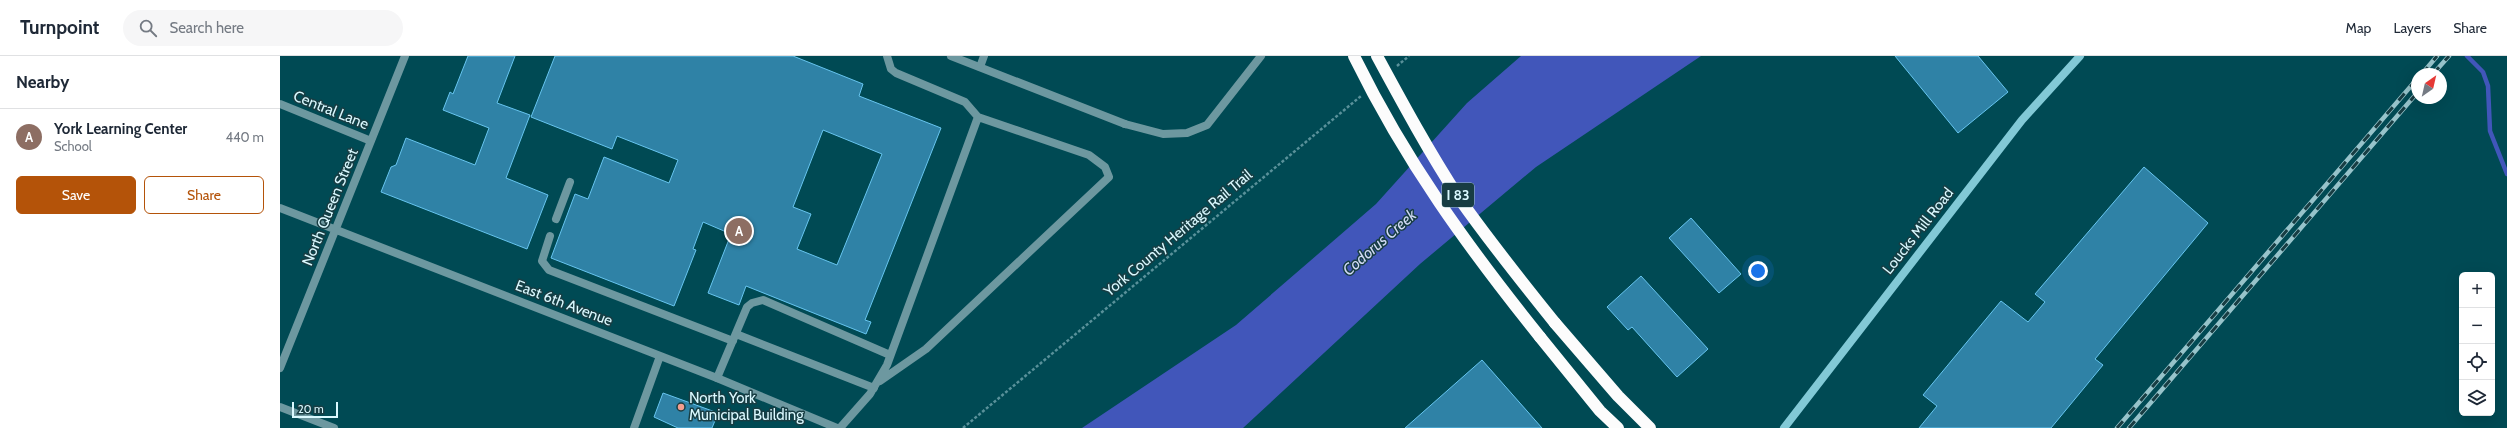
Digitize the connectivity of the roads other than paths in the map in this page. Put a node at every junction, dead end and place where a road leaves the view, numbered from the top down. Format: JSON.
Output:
{"nodes":[{"id":1,"x":405,"y":56,"type":"edge"},
{"id":2,"x":887,"y":56,"type":"edge"},
{"id":3,"x":951,"y":56,"type":"edge"},
{"id":4,"x":984,"y":56,"type":"edge"},
{"id":5,"x":1260,"y":56,"type":"edge"},
{"id":6,"x":1354,"y":56,"type":"edge"},
{"id":7,"x":1377,"y":56,"type":"edge"},
{"id":8,"x":2080,"y":56,"type":"edge"},
{"id":9,"x":980,"y":67,"type":"junction"},
{"id":10,"x":280,"y":104,"type":"edge"},
{"id":11,"x":978,"y":117,"type":"junction"},
{"id":12,"x":371,"y":141,"type":"junction"},
{"id":13,"x":570,"y":182,"type":"dead end"},
{"id":14,"x":280,"y":208,"type":"edge"},
{"id":15,"x":556,"y":219,"type":"dead end"},
{"id":16,"x":335,"y":230,"type":"junction"},
{"id":17,"x":550,"y":236,"type":"dead end"},
{"id":18,"x":734,"y":337,"type":"junction"},
{"id":19,"x":890,"y":355,"type":"junction"},
{"id":20,"x":660,"y":356,"type":"junction"},
{"id":21,"x":280,"y":368,"type":"edge"},
{"id":22,"x":717,"y":378,"type":"junction"},
{"id":23,"x":879,"y":381,"type":"junction"},
{"id":24,"x":874,"y":388,"type":"junction"},
{"id":25,"x":280,"y":407,"type":"edge"},
{"id":26,"x":334,"y":428,"type":"edge"},
{"id":27,"x":634,"y":428,"type":"edge"},
{"id":28,"x":839,"y":428,"type":"edge"},
{"id":29,"x":1618,"y":428,"type":"edge"},
{"id":30,"x":1650,"y":428,"type":"edge"},
{"id":31,"x":1784,"y":428,"type":"edge"}],
"edges":[{"from":1,"to":12,"type":"street","name":"North Queen Street"},
{"from":2,"to":11,"type":"street"},
{"from":3,"to":9,"type":"street"},
{"from":4,"to":9,"type":"street"},
{"from":5,"to":9,"type":"street"},
{"from":6,"to":29,"type":"highway","number":"I 83","bridge":true},
{"from":7,"to":30,"type":"highway","number":"I 83","bridge":true},
{"from":8,"to":31,"type":"street","name":"Loucks Mill Road"},
{"from":10,"to":12,"type":"street","name":"Central Lane"},
{"from":11,"to":19,"type":"street"},
{"from":11,"to":23,"type":"street"},
{"from":12,"to":16,"type":"street","name":"North Queen Street"},
{"from":13,"to":15,"type":"street"},
{"from":14,"to":16,"type":"street","name":"East 6th Avenue"},
{"from":16,"to":20,"type":"street","name":"East 6th Avenue"},
{"from":16,"to":21,"type":"street","name":"North Queen Street"},
{"from":17,"to":18,"type":"street"},
{"from":18,"to":19,"type":"street"},
{"from":18,"to":22,"type":"street"},
{"from":18,"to":24,"type":"street"},
{"from":19,"to":23,"type":"street"},
{"from":20,"to":22,"type":"street","name":"East 6th Avenue"},
{"from":20,"to":27,"type":"street"},
{"from":22,"to":28,"type":"street","name":"East 6th Avenue"},
{"from":23,"to":24,"type":"street"},
{"from":24,"to":28,"type":"street"},
{"from":25,"to":26,"type":"street"}]}
